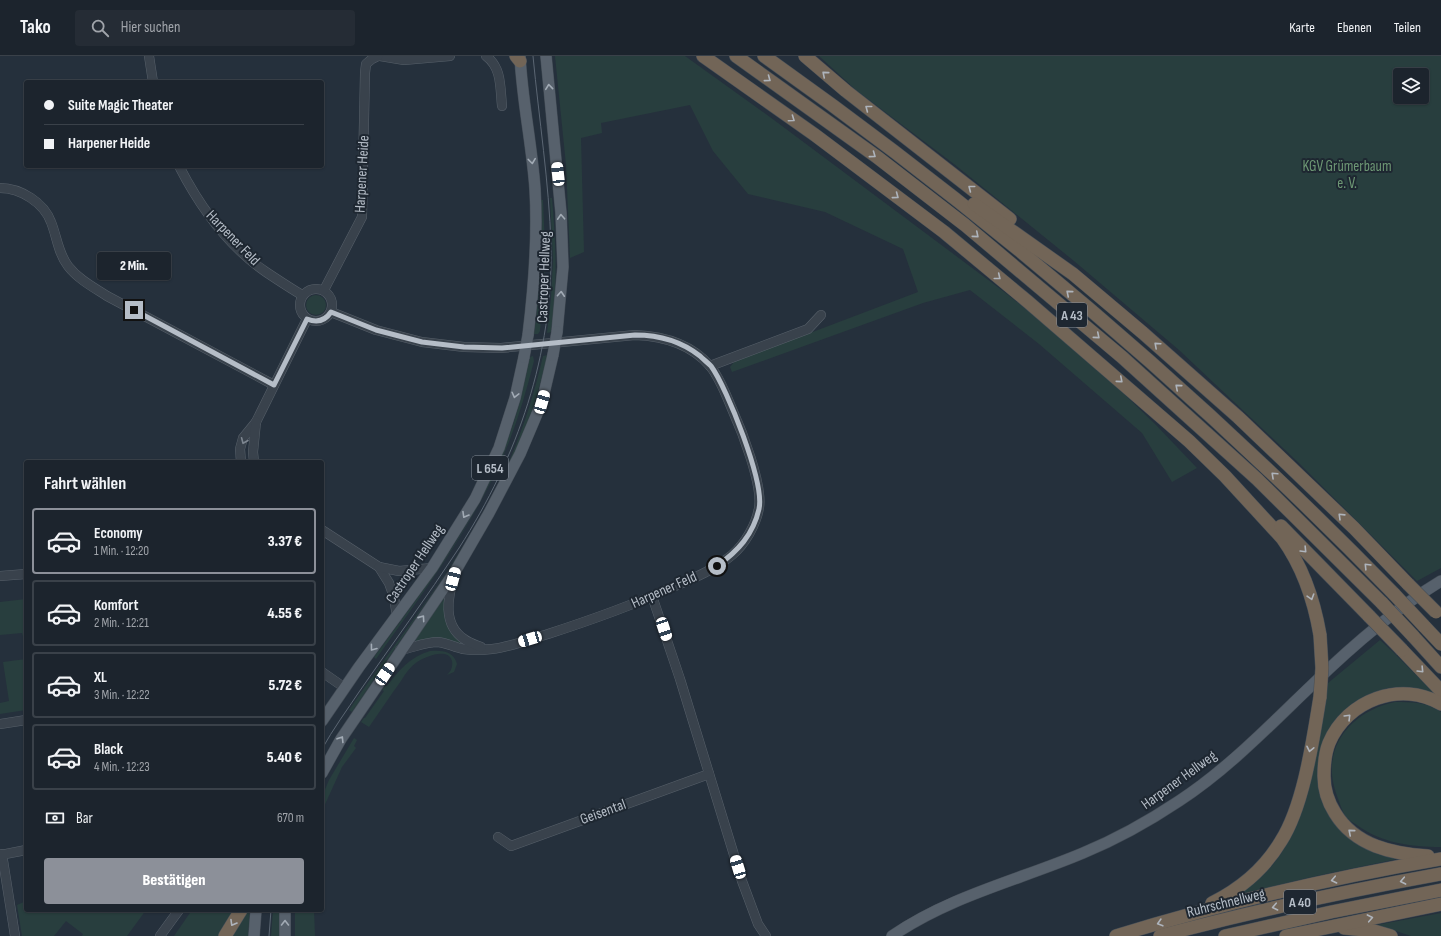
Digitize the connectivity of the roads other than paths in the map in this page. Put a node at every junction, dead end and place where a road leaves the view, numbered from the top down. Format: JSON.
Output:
{"nodes":[{"id":1,"x":149,"y":56,"type":"edge"},
{"id":2,"x":379,"y":56,"type":"edge"},
{"id":3,"x":450,"y":56,"type":"edge"},
{"id":4,"x":486,"y":56,"type":"edge"},
{"id":5,"x":546,"y":56,"type":"edge"},
{"id":6,"x":703,"y":56,"type":"edge"},
{"id":7,"x":736,"y":56,"type":"edge"},
{"id":8,"x":764,"y":56,"type":"edge"},
{"id":9,"x":805,"y":56,"type":"edge"},
{"id":10,"x":519,"y":58,"type":"edge"},
{"id":11,"x":153,"y":80,"type":"edge"},
{"id":12,"x":502,"y":106,"type":"dead end"},
{"id":13,"x":180,"y":168,"type":"edge"},
{"id":14,"x":922,"y":172,"type":"junction"},
{"id":15,"x":0,"y":188,"type":"edge"},
{"id":16,"x":1086,"y":284,"type":"junction"},
{"id":17,"x":324,"y":290,"type":"junction"},
{"id":18,"x":302,"y":295,"type":"junction"},
{"id":19,"x":331,"y":312,"type":"junction"},
{"id":20,"x":821,"y":315,"type":"dead end"},
{"id":21,"x":307,"y":319,"type":"junction"},
{"id":22,"x":710,"y":366,"type":"junction"},
{"id":23,"x":274,"y":385,"type":"junction"},
{"id":24,"x":256,"y":422,"type":"junction"},
{"id":25,"x":240,"y":460,"type":"edge"},
{"id":26,"x":254,"y":460,"type":"edge"},
{"id":27,"x":1224,"y":476,"type":"junction"},
{"id":28,"x":324,"y":531,"type":"edge"},
{"id":29,"x":379,"y":567,"type":"junction"},
{"id":30,"x":432,"y":568,"type":"junction"},
{"id":31,"x":456,"y":570,"type":"junction"},
{"id":32,"x":24,"y":574,"type":"edge"},
{"id":33,"x":0,"y":576,"type":"edge"},
{"id":34,"x":1441,"y":581,"type":"edge"},
{"id":35,"x":652,"y":596,"type":"junction"},
{"id":36,"x":1440,"y":615,"type":"edge"},
{"id":37,"x":397,"y":617,"type":"junction"},
{"id":38,"x":1441,"y":644,"type":"edge"},
{"id":39,"x":486,"y":649,"type":"junction"},
{"id":40,"x":400,"y":650,"type":"junction"},
{"id":41,"x":1441,"y":667,"type":"edge"},
{"id":42,"x":324,"y":673,"type":"edge"},
{"id":43,"x":345,"y":688,"type":"junction"},
{"id":44,"x":1441,"y":691,"type":"edge"},
{"id":45,"x":1441,"y":704,"type":"edge"},
{"id":46,"x":324,"y":717,"type":"edge"},
{"id":47,"x":24,"y":720,"type":"edge"},
{"id":48,"x":0,"y":724,"type":"edge"},
{"id":49,"x":324,"y":769,"type":"edge"},
{"id":50,"x":709,"y":774,"type":"junction"},
{"id":51,"x":498,"y":837,"type":"dead end"},
{"id":52,"x":24,"y":851,"type":"edge"},
{"id":53,"x":1,"y":855,"type":"edge"},
{"id":54,"x":1441,"y":858,"type":"edge"},
{"id":55,"x":1441,"y":874,"type":"edge"},
{"id":56,"x":3,"y":880,"type":"edge"},
{"id":57,"x":1441,"y":890,"type":"edge"},
{"id":58,"x":1441,"y":904,"type":"edge"},
{"id":59,"x":178,"y":912,"type":"edge"},
{"id":60,"x":239,"y":912,"type":"edge"},
{"id":61,"x":256,"y":912,"type":"edge"},
{"id":62,"x":285,"y":912,"type":"edge"},
{"id":63,"x":1180,"y":917,"type":"junction"},
{"id":64,"x":1318,"y":929,"type":"junction"},
{"id":65,"x":15,"y":936,"type":"edge"},
{"id":66,"x":160,"y":936,"type":"edge"},
{"id":67,"x":225,"y":936,"type":"edge"},
{"id":68,"x":254,"y":936,"type":"edge"},
{"id":69,"x":285,"y":936,"type":"edge"},
{"id":70,"x":766,"y":936,"type":"edge"},
{"id":71,"x":892,"y":936,"type":"edge"},
{"id":72,"x":1116,"y":936,"type":"edge"},
{"id":73,"x":1160,"y":936,"type":"edge"},
{"id":74,"x":1225,"y":936,"type":"edge"},
{"id":75,"x":1286,"y":936,"type":"edge"},
{"id":76,"x":1391,"y":936,"type":"edge"}],
"edges":[{"from":1,"to":11,"type":"street"},
{"from":2,"to":3,"type":"street","name":"Harpener Heide"},
{"from":2,"to":17,"type":"street","name":"Harpener Heide"},
{"from":4,"to":12,"type":"street"},
{"from":31,"to":5,"type":"main road","name":"Castroper Hellweg","number":"L 654","one_way":true,"bridge":true},
{"from":6,"to":27,"type":"highway","one_way":true},
{"from":7,"to":41,"type":"highway","number":"A 43","one_way":true,"bridge":true},
{"from":8,"to":14,"type":"highway","number":"A 43"},
{"from":16,"to":9,"type":"highway","one_way":true},
{"from":10,"to":30,"type":"main road","name":"Castroper Hellweg","number":"L 654","one_way":true,"bridge":true},
{"from":13,"to":18,"type":"street","name":"Harpener Feld"},
{"from":14,"to":16,"type":"highway"},
{"from":38,"to":14,"type":"highway","number":"A 43","one_way":true,"bridge":true},
{"from":15,"to":23,"type":"street"},
{"from":36,"to":16,"type":"highway","one_way":true,"bridge":true},
{"from":17,"to":18,"type":"street"},
{"from":17,"to":19,"type":"street"},
{"from":18,"to":21,"type":"street"},
{"from":19,"to":21,"type":"street"},
{"from":19,"to":22,"type":"street","name":"Harpener Feld"},
{"from":20,"to":22,"type":"street"},
{"from":21,"to":23,"type":"street"},
{"from":22,"to":35,"type":"street","name":"Harpener Feld"},
{"from":23,"to":24,"type":"street"},
{"from":24,"to":25,"type":"street","one_way":true},
{"from":24,"to":26,"type":"street"},
{"from":27,"to":44,"type":"highway","one_way":true,"bridge":true},
{"from":27,"to":63,"type":"highway","one_way":true,"bridge":true},
{"from":28,"to":29,"type":"street"},
{"from":29,"to":30,"type":"street"},
{"from":29,"to":37,"type":"street"},
{"from":30,"to":37,"type":"main road","name":"Castroper Hellweg","number":"L 654"},
{"from":31,"to":39,"type":"street"},
{"from":40,"to":31,"type":"main road","name":"Castroper Hellweg","number":"L 654","one_way":true},
{"from":32,"to":33,"type":"street"},
{"from":34,"to":71,"type":"main road","name":"Harpener Hellweg"},
{"from":35,"to":39,"type":"street","name":"Harpener Feld"},
{"from":35,"to":50,"type":"street"},
{"from":37,"to":43,"type":"main road","name":"Castroper Hellweg","number":"L 654","one_way":true},
{"from":39,"to":40,"type":"street","name":"Harpener Feld"},
{"from":49,"to":40,"type":"main road","name":"Castroper Hellweg","number":"L 654","one_way":true},
{"from":42,"to":43,"type":"street"},
{"from":43,"to":46,"type":"main road","name":"Castroper Hellweg","number":"L 654"},
{"from":54,"to":45,"type":"highway","one_way":true},
{"from":47,"to":48,"type":"street"},
{"from":50,"to":51,"type":"street","name":"Geisental"},
{"from":50,"to":70,"type":"street"},
{"from":52,"to":53,"type":"street"},
{"from":53,"to":56,"type":"street"},
{"from":54,"to":63,"type":"highway","one_way":true},
{"from":55,"to":73,"type":"highway","name":"Ruhrschnellweg","number":"A 40","one_way":true},
{"from":56,"to":65,"type":"street"},
{"from":57,"to":74,"type":"highway","number":"A 40"},
{"from":64,"to":58,"type":"highway","one_way":true},
{"from":59,"to":66,"type":"street"},
{"from":60,"to":67,"type":"highway","one_way":true},
{"from":61,"to":68,"type":"main road"},
{"from":69,"to":62,"type":"main road","one_way":true},
{"from":63,"to":72,"type":"highway","one_way":true},
{"from":64,"to":75,"type":"highway"},
{"from":64,"to":76,"type":"highway"}]}
